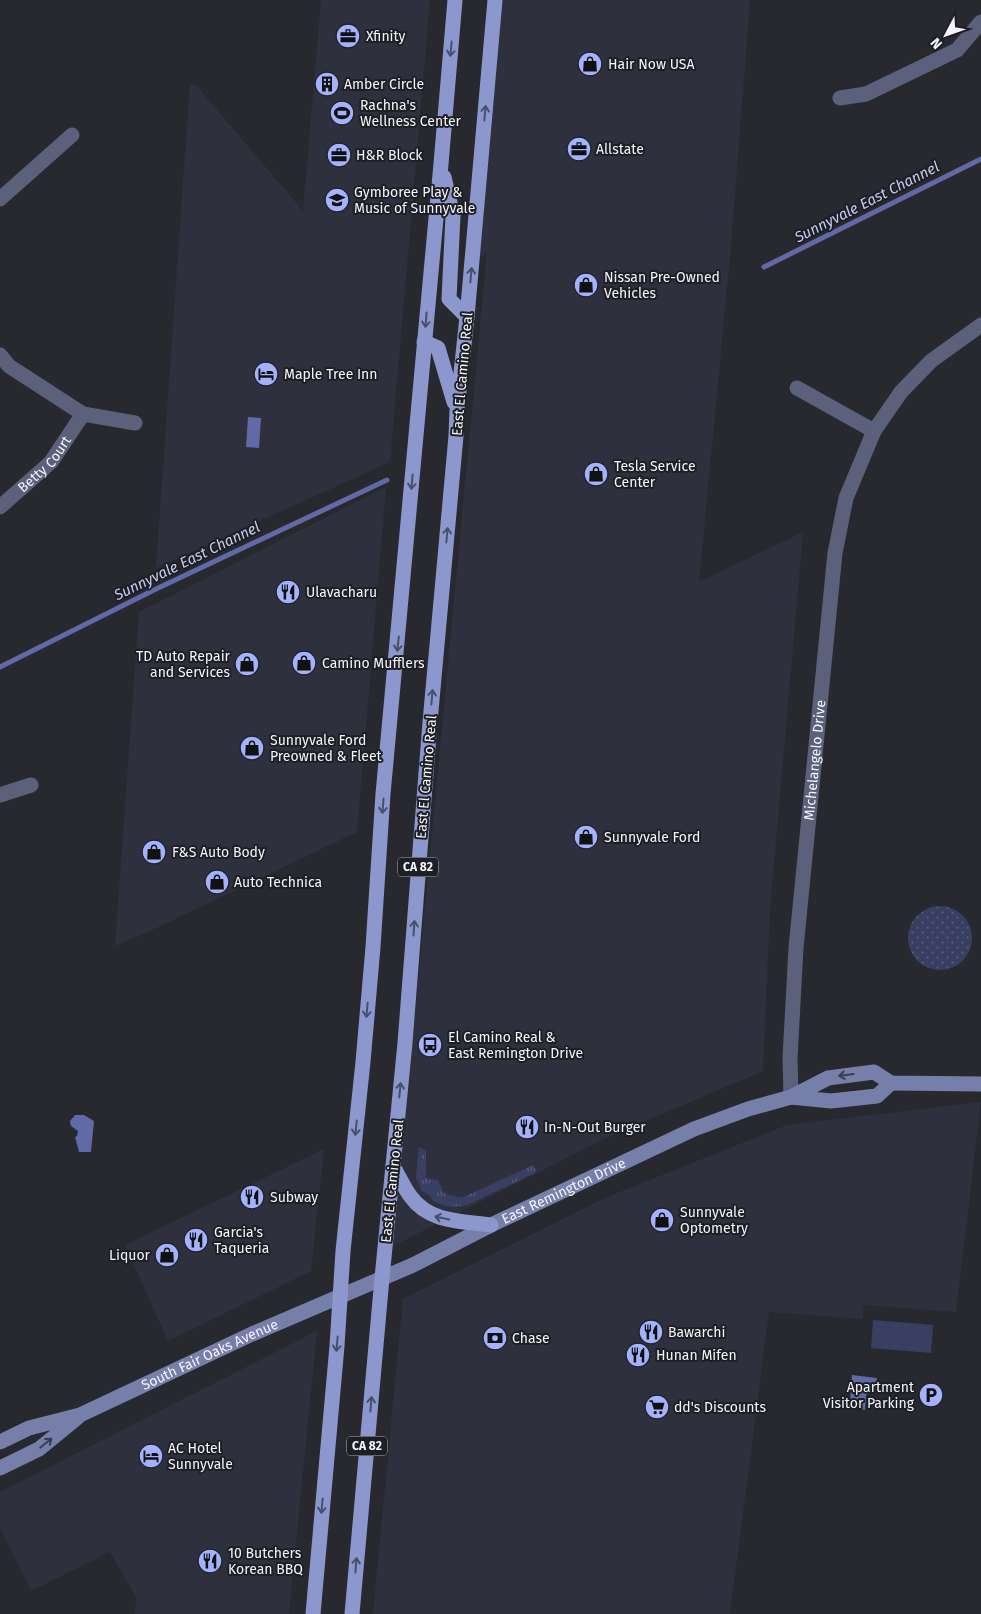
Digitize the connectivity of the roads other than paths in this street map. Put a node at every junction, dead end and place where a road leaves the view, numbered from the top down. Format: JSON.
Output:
{"nodes":[{"id":1,"x":455,"y":0,"type":"edge"},
{"id":2,"x":495,"y":0,"type":"edge"},
{"id":3,"x":981,"y":22,"type":"edge"},
{"id":4,"x":840,"y":98,"type":"dead end"},
{"id":5,"x":72,"y":135,"type":"dead end"},
{"id":6,"x":441,"y":164,"type":"junction"},
{"id":7,"x":0,"y":199,"type":"edge"},
{"id":8,"x":467,"y":317,"type":"junction"},
{"id":9,"x":981,"y":325,"type":"edge"},
{"id":10,"x":424,"y":342,"type":"junction"},
{"id":11,"x":0,"y":355,"type":"edge"},
{"id":12,"x":797,"y":388,"type":"dead end"},
{"id":13,"x":457,"y":410,"type":"junction"},
{"id":14,"x":83,"y":414,"type":"junction"},
{"id":15,"x":135,"y":423,"type":"dead end"},
{"id":16,"x":874,"y":431,"type":"junction"},
{"id":17,"x":0,"y":507,"type":"edge"},
{"id":18,"x":31,"y":785,"type":"dead end"},
{"id":19,"x":0,"y":795,"type":"edge"},
{"id":20,"x":891,"y":1083,"type":"junction"},
{"id":21,"x":981,"y":1084,"type":"edge"},
{"id":22,"x":791,"y":1097,"type":"junction"},
{"id":23,"x":393,"y":1166,"type":"junction"},
{"id":24,"x":491,"y":1225,"type":"junction"},
{"id":25,"x":382,"y":1278,"type":"junction"},
{"id":26,"x":340,"y":1296,"type":"junction"},
{"id":27,"x":80,"y":1416,"type":"junction"},
{"id":28,"x":0,"y":1442,"type":"edge"},
{"id":29,"x":0,"y":1468,"type":"edge"},
{"id":30,"x":313,"y":1614,"type":"edge"},
{"id":31,"x":352,"y":1614,"type":"edge"}],
"edges":[{"from":1,"to":6,"type":"main road","number":"CA 82","one_way":true},
{"from":8,"to":2,"type":"main road","name":"East El Camino Real","number":"CA 82","one_way":true},
{"from":3,"to":4,"type":"street"},
{"from":5,"to":7,"type":"street"},
{"from":6,"to":8,"type":"main road"},
{"from":6,"to":10,"type":"main road","number":"CA 82","one_way":true},
{"from":8,"to":13,"type":"main road","name":"East El Camino Real","number":"CA 82"},
{"from":9,"to":16,"type":"street","name":"Michelangelo Drive"},
{"from":10,"to":13,"type":"main road"},
{"from":10,"to":26,"type":"main road","number":"CA 82","one_way":true},
{"from":11,"to":14,"type":"street"},
{"from":12,"to":16,"type":"street"},
{"from":23,"to":13,"type":"main road","name":"East El Camino Real","number":"CA 82","one_way":true},
{"from":14,"to":15,"type":"street"},
{"from":14,"to":17,"type":"street","name":"Betty Court"},
{"from":16,"to":22,"type":"street","name":"Michelangelo Drive"},
{"from":18,"to":19,"type":"street"},
{"from":20,"to":21,"type":"main road","name":"East Remington Drive"},
{"from":20,"to":22,"type":"main road","name":"East Remington Drive"},
{"from":20,"to":22,"type":"main road","name":"East Remington Drive","one_way":true},
{"from":22,"to":24,"type":"main road","name":"East Remington Drive"},
{"from":24,"to":23,"type":"main road","one_way":true},
{"from":23,"to":25,"type":"main road","name":"East El Camino Real","number":"CA 82"},
{"from":24,"to":25,"type":"main road","name":"East Remington Drive"},
{"from":25,"to":26,"type":"main road","name":"East Remington Drive"},
{"from":31,"to":25,"type":"main road","name":"East El Camino Real","number":"CA 82","one_way":true},
{"from":26,"to":27,"type":"main road","name":"South Fair Oaks Avenue"},
{"from":26,"to":30,"type":"main road","number":"CA 82","one_way":true},
{"from":27,"to":28,"type":"main road","name":"South Fair Oaks Avenue"},
{"from":29,"to":27,"type":"main road","name":"South Fair Oaks Avenue","one_way":true}]}
